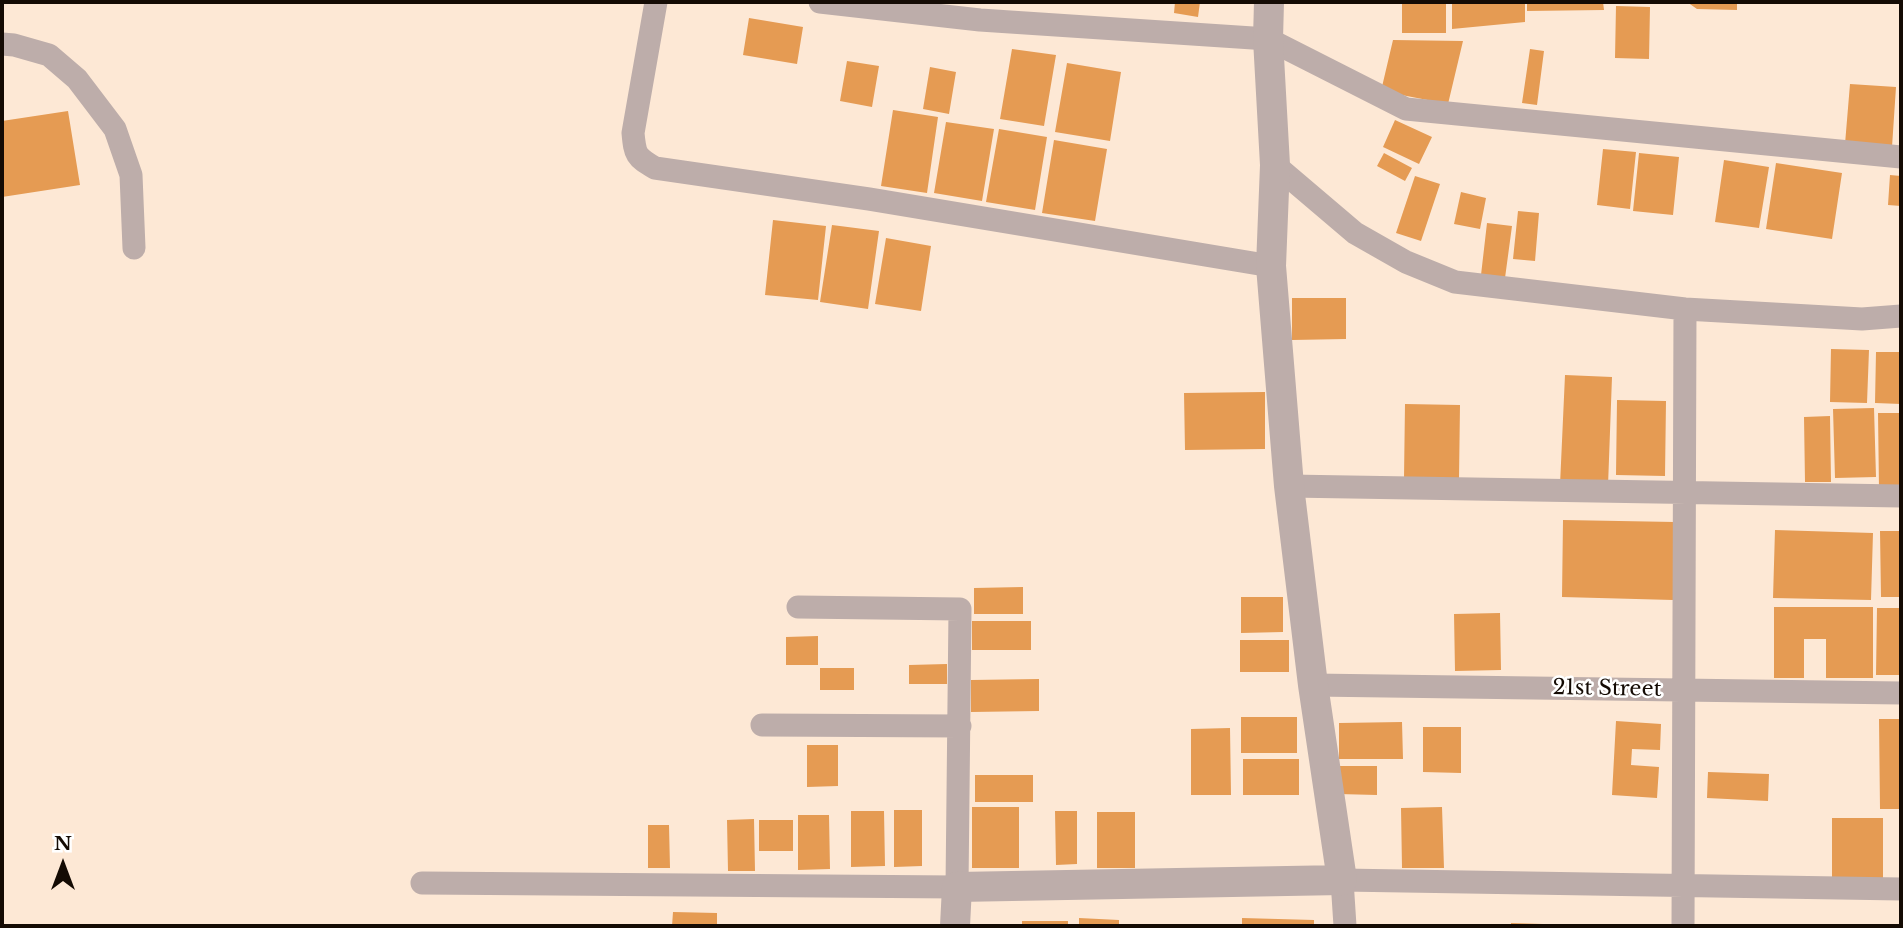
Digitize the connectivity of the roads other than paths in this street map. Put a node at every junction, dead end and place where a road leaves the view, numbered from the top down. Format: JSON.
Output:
{"nodes":[{"id":1,"x":656,"y":2,"type":"edge"},
{"id":2,"x":820,"y":2,"type":"edge"},
{"id":3,"x":1269,"y":2,"type":"edge"},
{"id":4,"x":1268,"y":39,"type":"junction"},
{"id":5,"x":2,"y":44,"type":"edge"},
{"id":6,"x":1901,"y":157,"type":"edge"},
{"id":7,"x":1275,"y":165,"type":"junction"},
{"id":8,"x":134,"y":247,"type":"dead end"},
{"id":9,"x":1271,"y":266,"type":"junction"},
{"id":10,"x":1685,"y":309,"type":"junction"},
{"id":11,"x":1901,"y":316,"type":"edge"},
{"id":12,"x":1289,"y":486,"type":"junction"},
{"id":13,"x":1685,"y":493,"type":"junction"},
{"id":14,"x":1901,"y":496,"type":"edge"},
{"id":15,"x":798,"y":607,"type":"dead end"},
{"id":16,"x":1312,"y":685,"type":"junction"},
{"id":17,"x":1684,"y":690,"type":"junction"},
{"id":18,"x":1901,"y":694,"type":"edge"},
{"id":19,"x":762,"y":725,"type":"dead end"},
{"id":20,"x":960,"y":726,"type":"junction"},
{"id":21,"x":1342,"y":880,"type":"junction"},
{"id":22,"x":422,"y":883,"type":"dead end"},
{"id":23,"x":1683,"y":886,"type":"junction"},
{"id":24,"x":957,"y":887,"type":"junction"},
{"id":25,"x":1901,"y":889,"type":"edge"},
{"id":26,"x":955,"y":926,"type":"edge"},
{"id":27,"x":1345,"y":926,"type":"edge"},
{"id":28,"x":1683,"y":926,"type":"edge"}],
"edges":[{"from":1,"to":9,"type":"street"},
{"from":2,"to":4,"type":"street"},
{"from":3,"to":4,"type":"street"},
{"from":4,"to":6,"type":"street"},
{"from":4,"to":7,"type":"street"},
{"from":5,"to":8,"type":"street"},
{"from":7,"to":9,"type":"street"},
{"from":7,"to":10,"type":"street"},
{"from":9,"to":12,"type":"street"},
{"from":10,"to":11,"type":"street"},
{"from":10,"to":13,"type":"street"},
{"from":12,"to":13,"type":"street"},
{"from":12,"to":16,"type":"street"},
{"from":13,"to":14,"type":"street"},
{"from":13,"to":17,"type":"street"},
{"from":15,"to":20,"type":"street"},
{"from":16,"to":17,"type":"street","name":"21st Street"},
{"from":16,"to":21,"type":"street"},
{"from":17,"to":18,"type":"street","name":"21st Street"},
{"from":17,"to":23,"type":"street"},
{"from":19,"to":20,"type":"street"},
{"from":20,"to":24,"type":"street"},
{"from":21,"to":23,"type":"street"},
{"from":21,"to":24,"type":"street"},
{"from":21,"to":27,"type":"street"},
{"from":22,"to":24,"type":"street"},
{"from":23,"to":25,"type":"street"},
{"from":23,"to":28,"type":"street"},
{"from":24,"to":26,"type":"street"}]}
